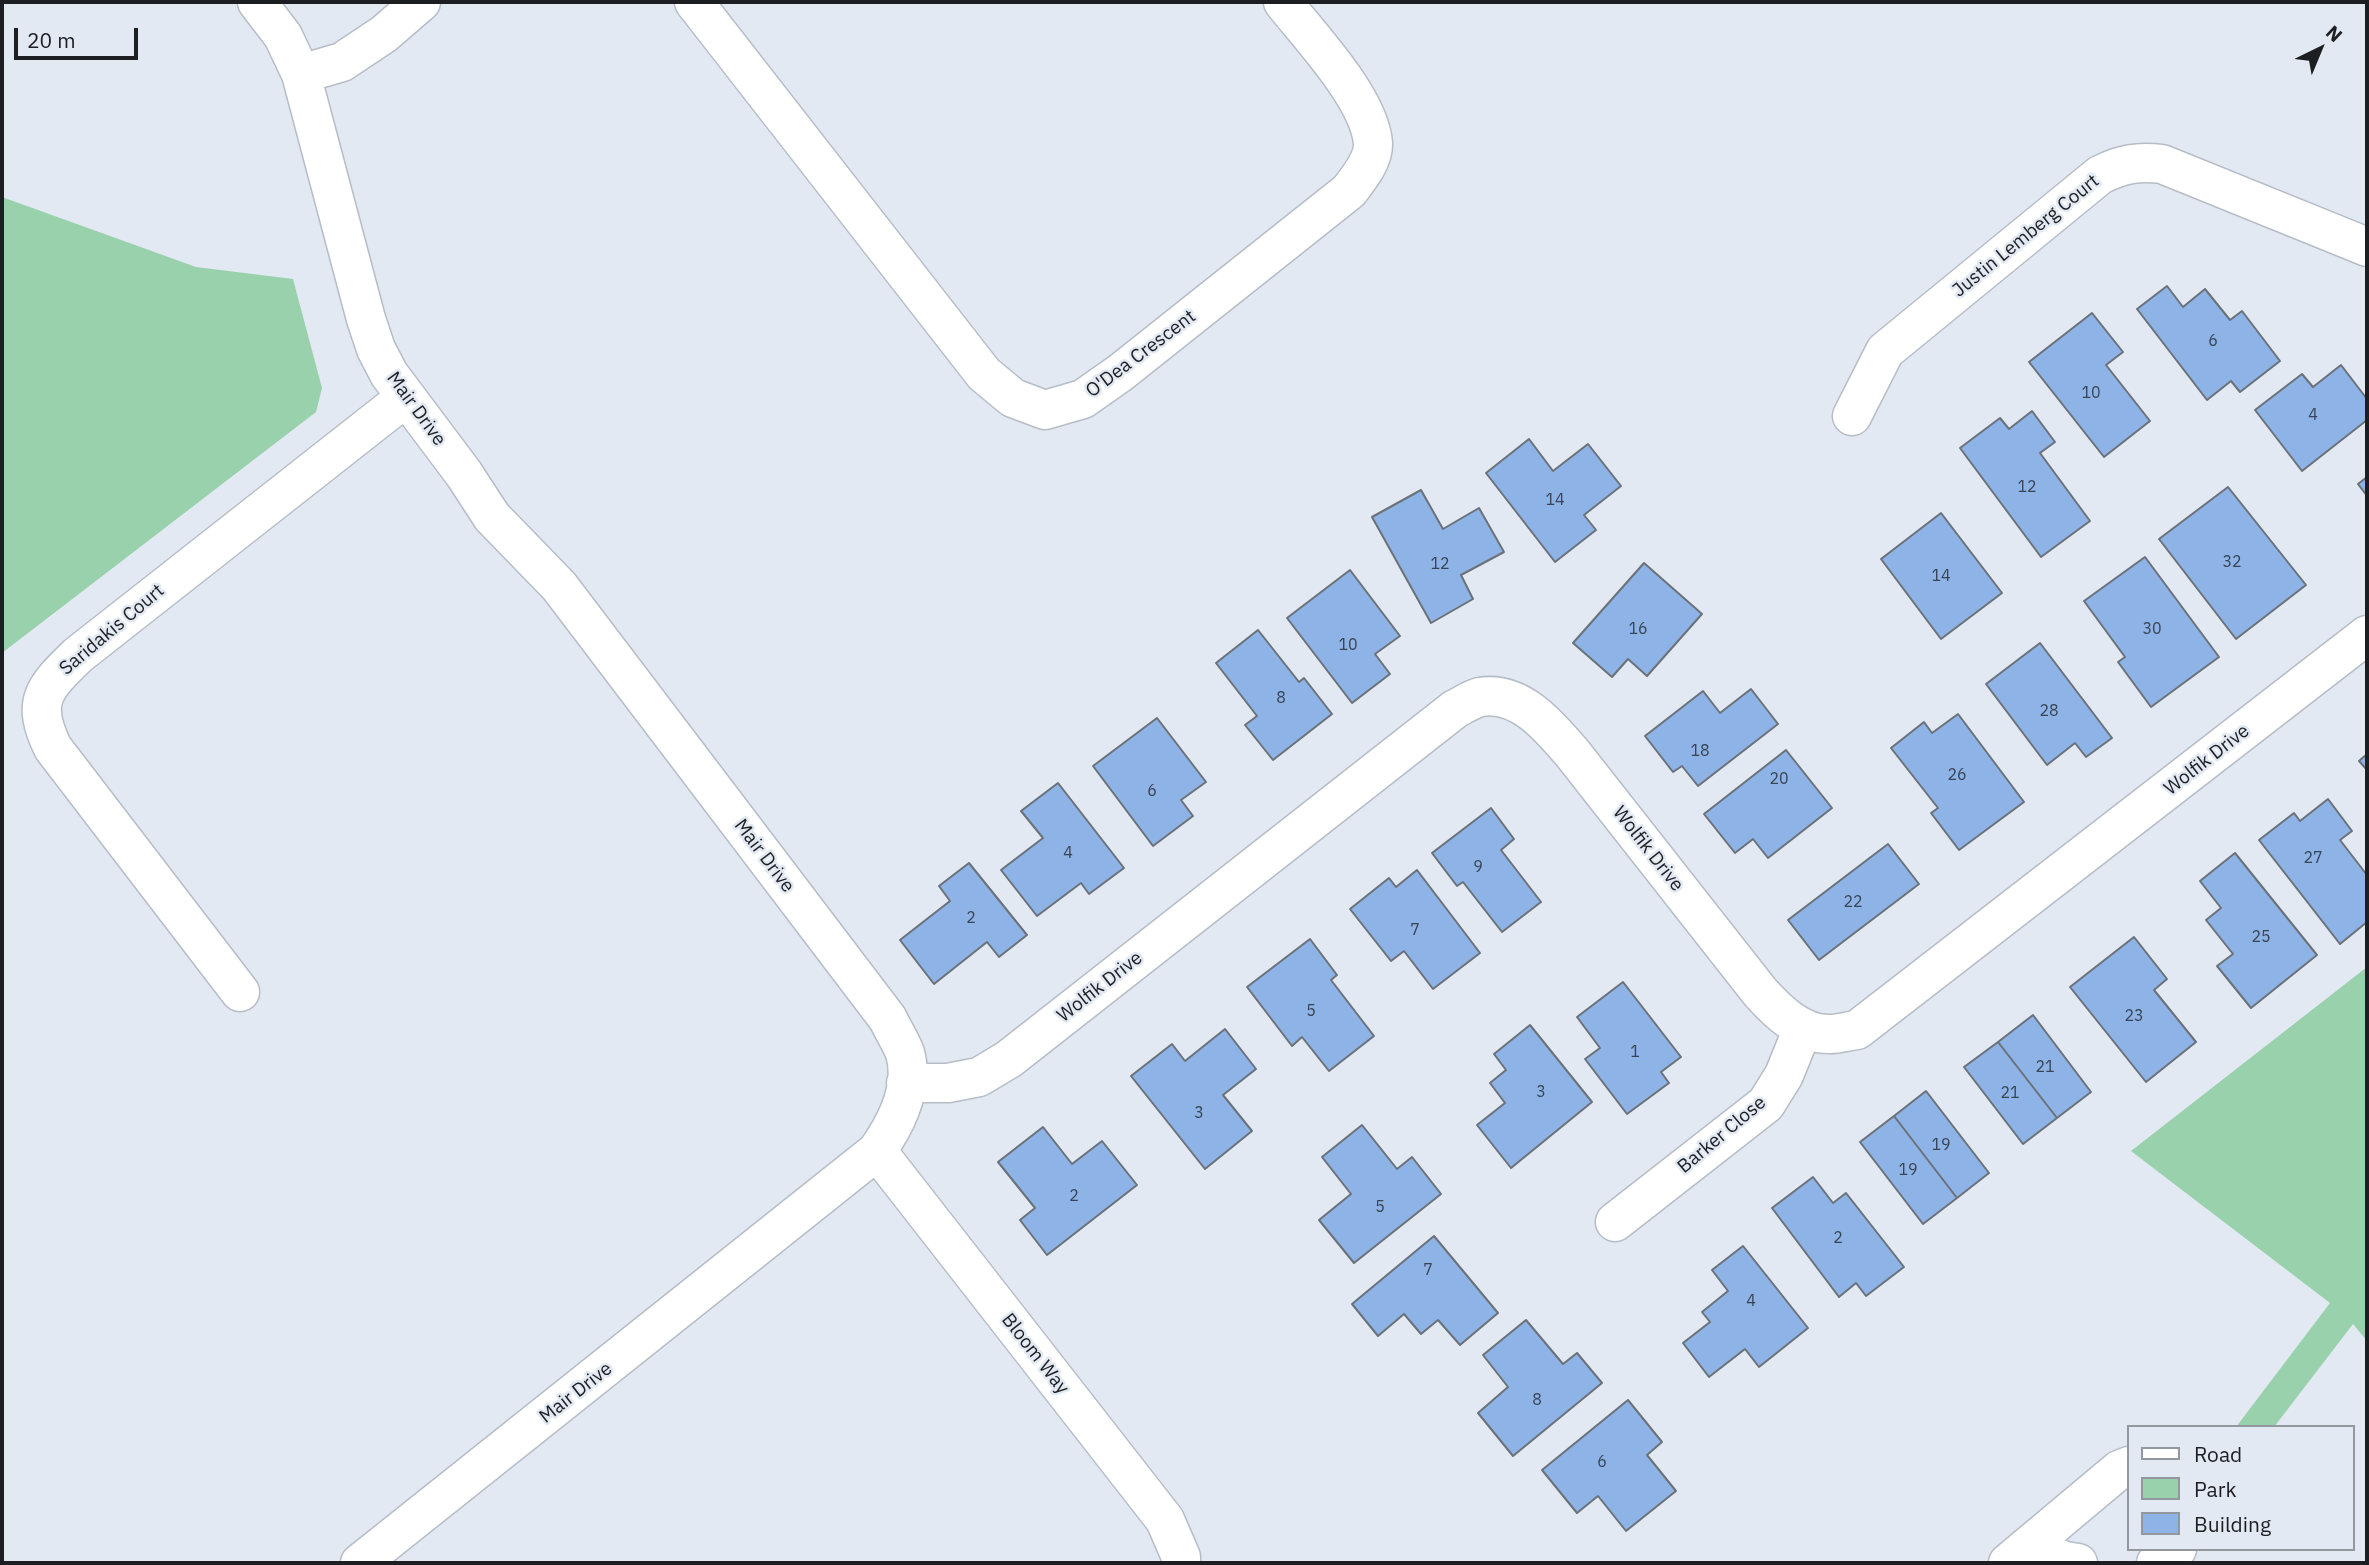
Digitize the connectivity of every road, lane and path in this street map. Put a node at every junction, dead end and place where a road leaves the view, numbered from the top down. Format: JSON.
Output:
{"nodes":[{"id":1,"x":257,"y":2,"type":"edge"},
{"id":2,"x":421,"y":2,"type":"edge"},
{"id":3,"x":694,"y":2,"type":"edge"},
{"id":4,"x":1283,"y":2,"type":"edge"},
{"id":5,"x":301,"y":74,"type":"junction"},
{"id":6,"x":2367,"y":247,"type":"edge"},
{"id":7,"x":405,"y":398,"type":"junction"},
{"id":8,"x":1852,"y":416,"type":"dead end"},
{"id":9,"x":2367,"y":635,"type":"edge"},
{"id":10,"x":240,"y":992,"type":"dead end"},
{"id":11,"x":1803,"y":1028,"type":"junction"},
{"id":12,"x":906,"y":1083,"type":"junction"},
{"id":13,"x":877,"y":1151,"type":"junction"},
{"id":14,"x":1615,"y":1222,"type":"dead end"},
{"id":15,"x":2128,"y":1466,"type":"edge"},
{"id":16,"x":2174,"y":1551,"type":"edge"},
{"id":17,"x":2019,"y":1555,"type":"edge"},
{"id":18,"x":360,"y":1563,"type":"edge"},
{"id":19,"x":1181,"y":1563,"type":"edge"},
{"id":20,"x":2078,"y":1563,"type":"edge"},
{"id":21,"x":2156,"y":1563,"type":"edge"}],
"edges":[{"from":1,"to":5,"type":"street","name":"Mair Drive"},
{"from":2,"to":5,"type":"street"},
{"from":3,"to":4,"type":"street","name":"O'Dea Crescent"},
{"from":5,"to":7,"type":"street","name":"Mair Drive"},
{"from":6,"to":8,"type":"street","name":"Justin Lemberg Court"},
{"from":7,"to":10,"type":"street","name":"Saridakis Court"},
{"from":7,"to":12,"type":"street","name":"Mair Drive"},
{"from":9,"to":11,"type":"street","name":"Wolfik Drive"},
{"from":11,"to":12,"type":"street","name":"Wolfik Drive"},
{"from":11,"to":14,"type":"street","name":"Barker Close"},
{"from":12,"to":13,"type":"street","name":"Mair Drive"},
{"from":13,"to":18,"type":"street","name":"Mair Drive"},
{"from":13,"to":19,"type":"street","name":"Bloom Way"},
{"from":15,"to":17,"type":"street"},
{"from":16,"to":21,"type":"street"},
{"from":17,"to":20,"type":"street"}]}
